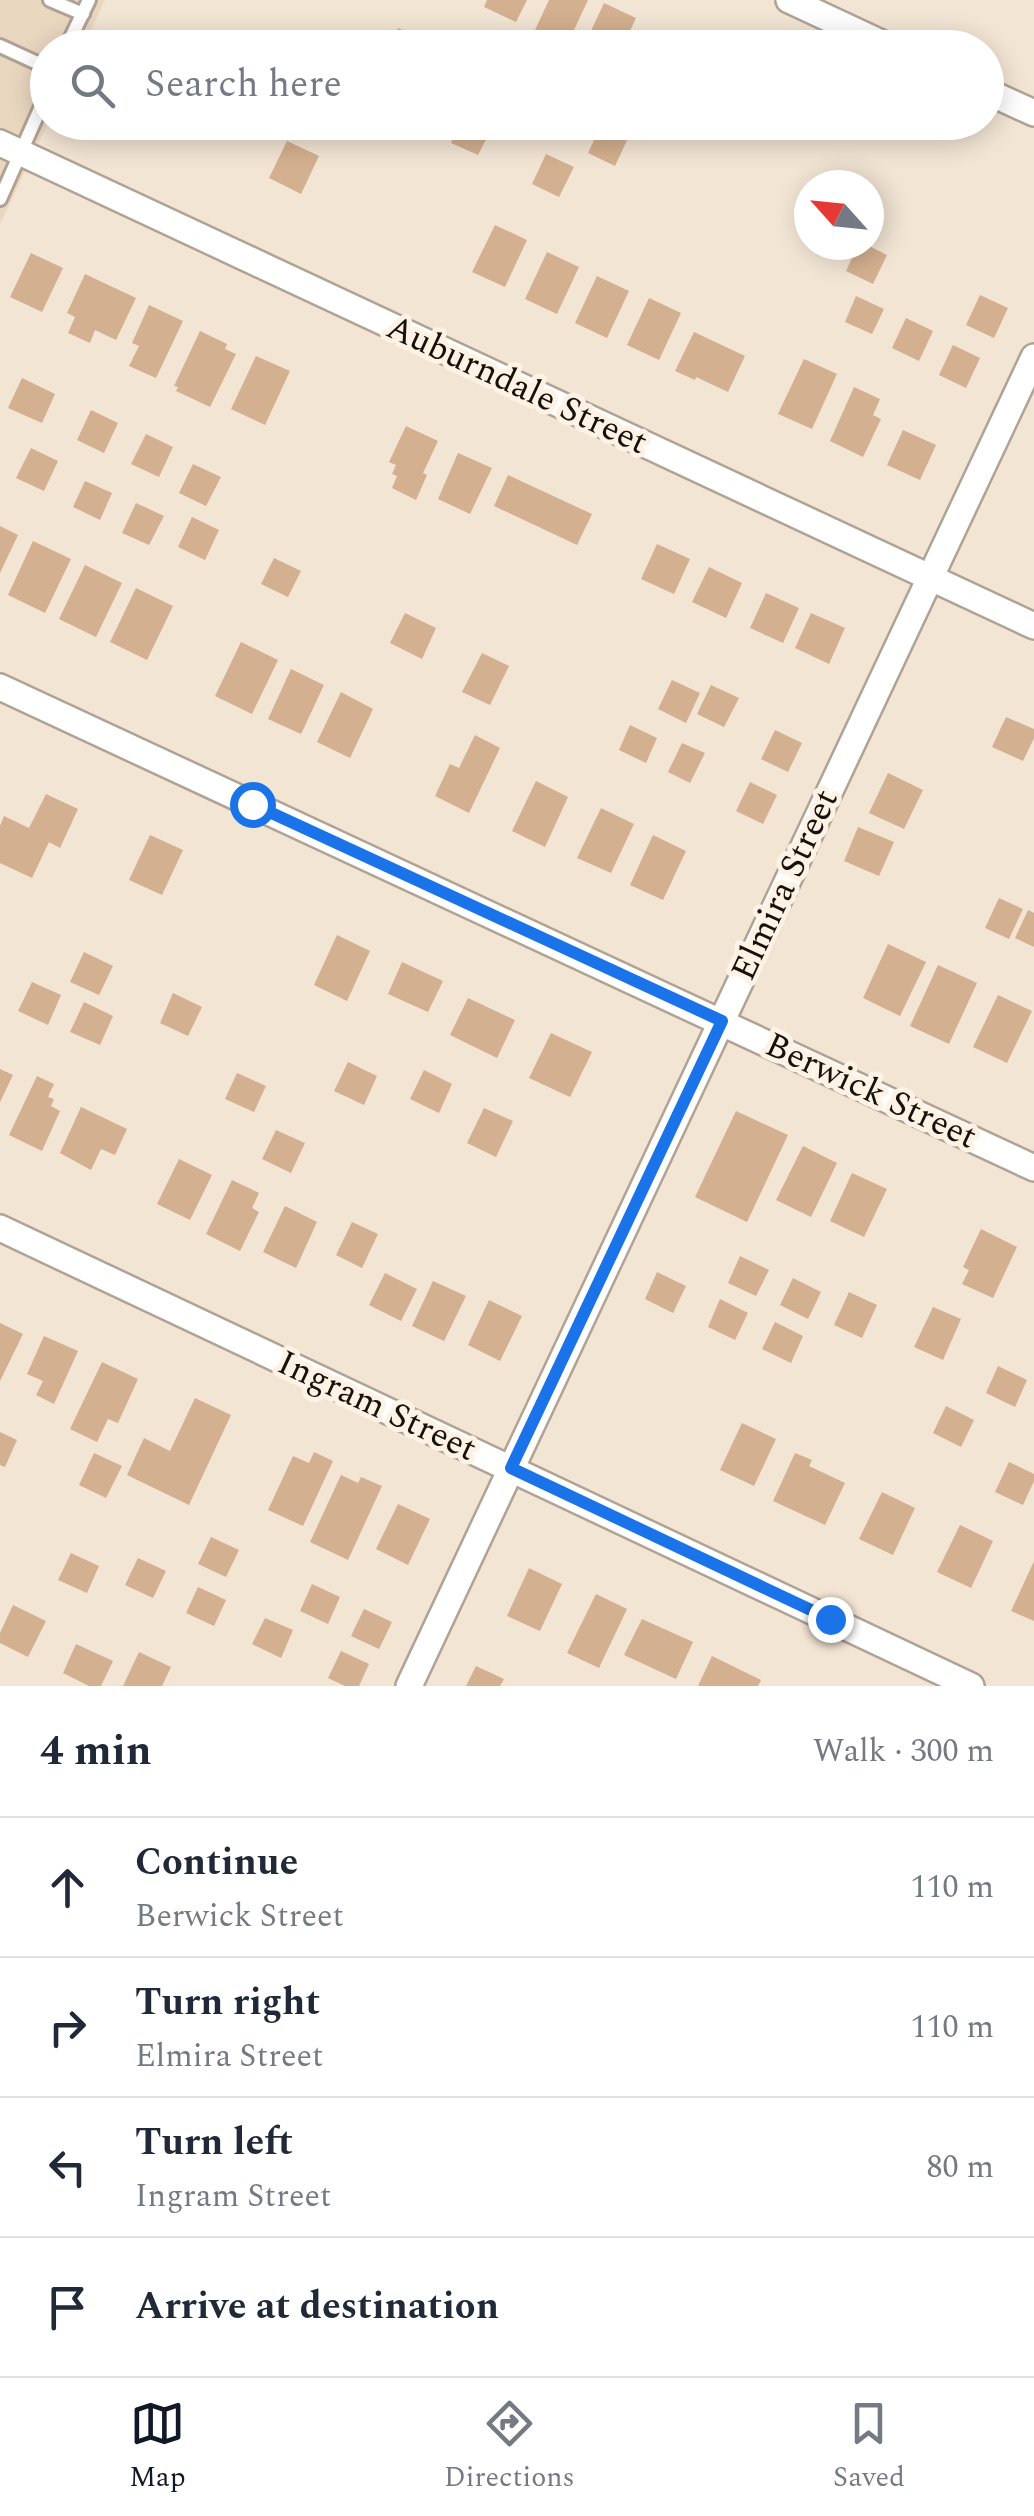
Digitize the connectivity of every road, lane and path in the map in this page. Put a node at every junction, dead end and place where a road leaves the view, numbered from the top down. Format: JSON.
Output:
{"nodes":[{"id":1,"x":50,"y":0,"type":"edge"},
{"id":2,"x":89,"y":0,"type":"edge"},
{"id":3,"x":790,"y":0,"type":"edge"},
{"id":4,"x":83,"y":14,"type":"junction"},
{"id":5,"x":75,"y":30,"type":"edge"},
{"id":6,"x":854,"y":30,"type":"edge"},
{"id":7,"x":0,"y":46,"type":"edge"},
{"id":8,"x":30,"y":60,"type":"edge"},
{"id":9,"x":1004,"y":99,"type":"edge"},
{"id":10,"x":1034,"y":113,"type":"edge"},
{"id":11,"x":30,"y":119,"type":"edge"},
{"id":12,"x":11,"y":148,"type":"edge"},
{"id":13,"x":0,"y":199,"type":"edge"},
{"id":14,"x":1034,"y":357,"type":"edge"},
{"id":15,"x":929,"y":578,"type":"junction"},
{"id":16,"x":1034,"y":626,"type":"edge"},
{"id":17,"x":0,"y":687,"type":"edge"},
{"id":18,"x":722,"y":1021,"type":"junction"},
{"id":19,"x":1034,"y":1168,"type":"edge"},
{"id":20,"x":0,"y":1228,"type":"edge"},
{"id":21,"x":511,"y":1468,"type":"junction"},
{"id":22,"x":409,"y":1686,"type":"edge"},
{"id":23,"x":972,"y":1686,"type":"edge"}],
"edges":[{"from":1,"to":4,"type":"lane"},
{"from":2,"to":4,"type":"lane"},
{"from":3,"to":6,"type":"street"},
{"from":4,"to":5,"type":"lane"},
{"from":7,"to":8,"type":"lane"},
{"from":9,"to":10,"type":"street"},
{"from":11,"to":12,"type":"lane"},
{"from":12,"to":13,"type":"lane"},
{"from":12,"to":15,"type":"street","name":"Auburndale Street"},
{"from":14,"to":15,"type":"street","name":"Elmira Street"},
{"from":15,"to":16,"type":"street","name":"Auburndale Street"},
{"from":15,"to":18,"type":"street","name":"Elmira Street"},
{"from":17,"to":18,"type":"street","name":"Berwick Street"},
{"from":18,"to":19,"type":"street","name":"Berwick Street"},
{"from":18,"to":21,"type":"street","name":"Elmira Street"},
{"from":20,"to":21,"type":"street","name":"Ingram Street"},
{"from":21,"to":22,"type":"street","name":"Elmira Street"},
{"from":21,"to":23,"type":"street","name":"Ingram Street"}]}
